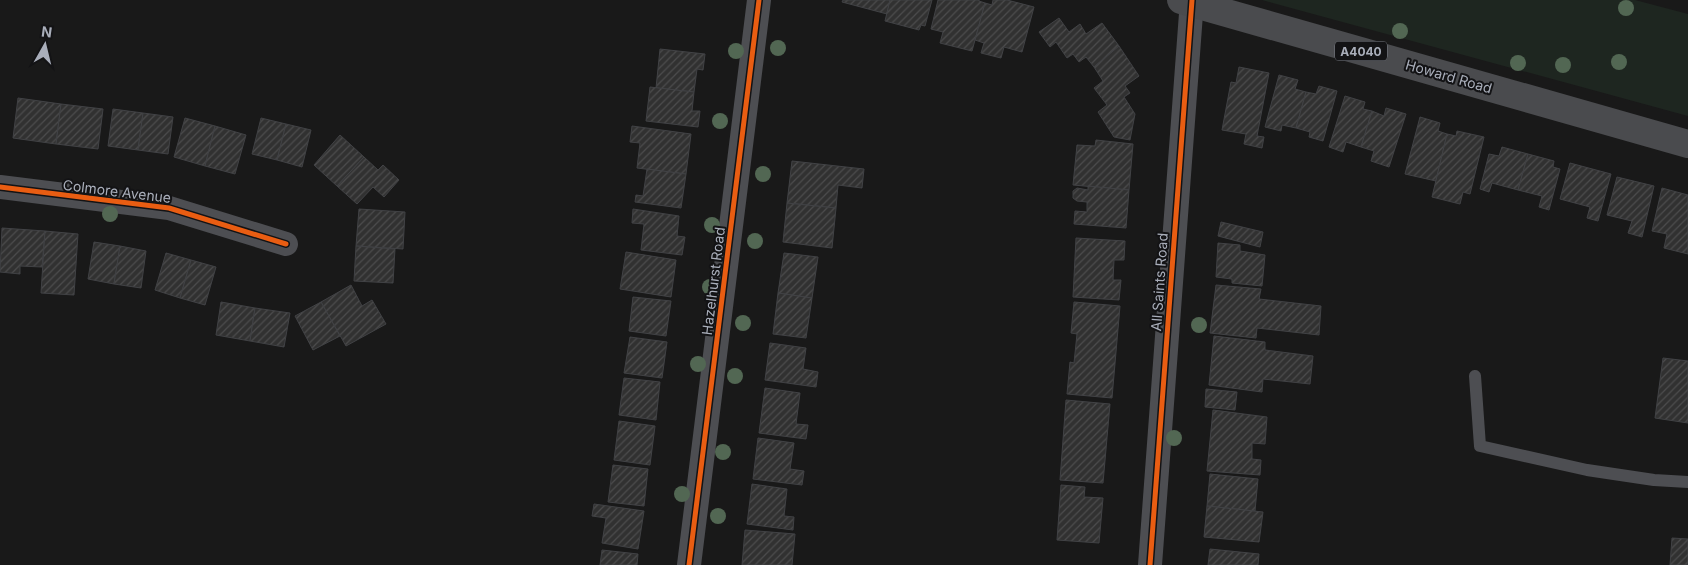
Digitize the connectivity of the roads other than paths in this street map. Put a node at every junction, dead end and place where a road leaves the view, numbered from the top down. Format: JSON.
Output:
{"nodes":[{"id":1,"x":759,"y":0,"type":"edge"},
{"id":2,"x":1188,"y":1,"type":"edge"},
{"id":3,"x":1688,"y":144,"type":"edge"},
{"id":4,"x":0,"y":187,"type":"edge"},
{"id":5,"x":286,"y":244,"type":"dead end"},
{"id":6,"x":1475,"y":376,"type":"dead end"},
{"id":7,"x":1688,"y":482,"type":"edge"},
{"id":8,"x":689,"y":565,"type":"edge"},
{"id":9,"x":1150,"y":565,"type":"edge"}],
"edges":[{"from":1,"to":8,"type":"street","name":"Hazelhurst Road"},
{"from":2,"to":3,"type":"main road","name":"Howard Road","number":"A4040"},
{"from":2,"to":9,"type":"street","name":"All Saints Road"},
{"from":4,"to":5,"type":"street","name":"Colmore Avenue"},
{"from":6,"to":7,"type":"lane"}]}
